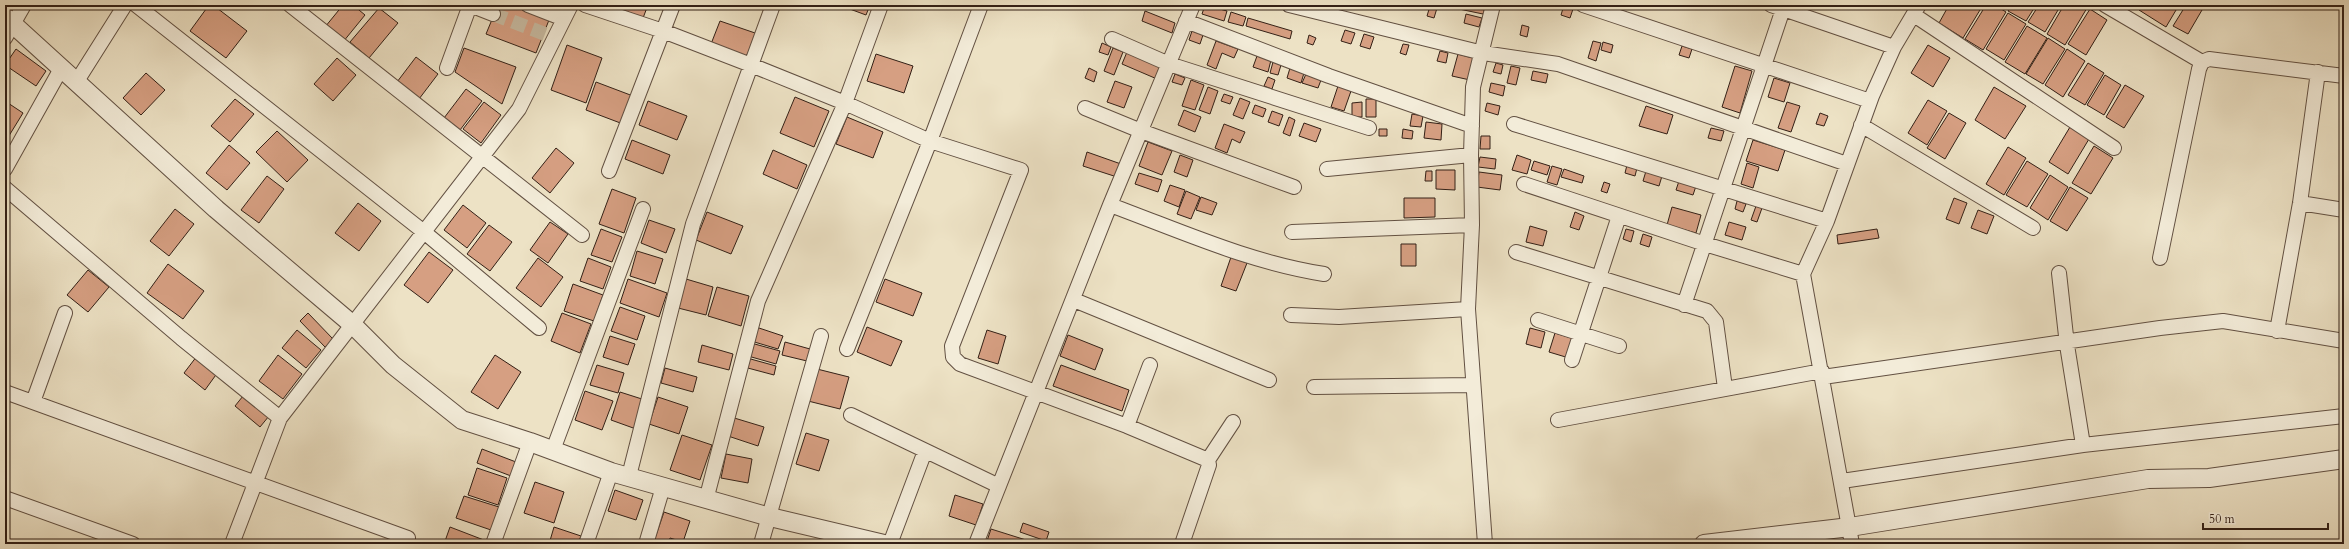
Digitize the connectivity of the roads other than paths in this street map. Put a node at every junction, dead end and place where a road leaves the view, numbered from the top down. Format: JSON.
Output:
{"nodes":[{"id":1,"x":24,"y":5,"type":"edge"},
{"id":2,"x":125,"y":5,"type":"edge"},
{"id":3,"x":136,"y":5,"type":"edge"},
{"id":4,"x":290,"y":5,"type":"edge"},
{"id":5,"x":470,"y":5,"type":"edge"},
{"id":6,"x":528,"y":5,"type":"edge"},
{"id":7,"x":571,"y":5,"type":"edge"},
{"id":8,"x":585,"y":5,"type":"edge"},
{"id":9,"x":673,"y":5,"type":"edge"},
{"id":10,"x":774,"y":5,"type":"edge"},
{"id":11,"x":881,"y":5,"type":"edge"},
{"id":12,"x":981,"y":5,"type":"edge"},
{"id":13,"x":1193,"y":5,"type":"edge"},
{"id":14,"x":1289,"y":5,"type":"edge"},
{"id":15,"x":1493,"y":5,"type":"edge"},
{"id":16,"x":1583,"y":5,"type":"edge"},
{"id":17,"x":2105,"y":5,"type":"edge"},
{"id":18,"x":1780,"y":6,"type":"edge"},
{"id":19,"x":1916,"y":10,"type":"edge"},
{"id":20,"x":493,"y":14,"type":"tunnel mouth"},
{"id":21,"x":564,"y":19,"type":"junction"},
{"id":22,"x":1186,"y":21,"type":"junction"},
{"id":23,"x":8,"y":26,"type":"edge"},
{"id":24,"x":663,"y":31,"type":"junction"},
{"id":25,"x":1112,"y":39,"type":"dead end"},
{"id":26,"x":1894,"y":47,"type":"junction"},
{"id":27,"x":1483,"y":53,"type":"junction"},
{"id":28,"x":2202,"y":62,"type":"junction"},
{"id":29,"x":1169,"y":64,"type":"junction"},
{"id":30,"x":751,"y":65,"type":"junction"},
{"id":31,"x":1765,"y":66,"type":"junction"},
{"id":32,"x":62,"y":67,"type":"junction"},
{"id":33,"x":447,"y":68,"type":"dead end"},
{"id":34,"x":2318,"y":72,"type":"junction"},
{"id":35,"x":2344,"y":76,"type":"edge"},
{"id":36,"x":77,"y":81,"type":"junction"},
{"id":37,"x":1870,"y":101,"type":"junction"},
{"id":38,"x":844,"y":103,"type":"junction"},
{"id":39,"x":1084,"y":108,"type":"dead end"},
{"id":40,"x":1514,"y":124,"type":"dead end"},
{"id":41,"x":1861,"y":125,"type":"junction"},
{"id":42,"x":1472,"y":126,"type":"junction"},
{"id":43,"x":1370,"y":128,"type":"dead end"},
{"id":44,"x":1745,"y":128,"type":"junction"},
{"id":45,"x":1141,"y":132,"type":"junction"},
{"id":46,"x":930,"y":141,"type":"junction"},
{"id":47,"x":2114,"y":148,"type":"dead end"},
{"id":48,"x":1471,"y":155,"type":"junction"},
{"id":49,"x":482,"y":156,"type":"junction"},
{"id":50,"x":1847,"y":164,"type":"junction"},
{"id":51,"x":5,"y":169,"type":"edge"},
{"id":52,"x":1327,"y":169,"type":"dead end"},
{"id":53,"x":609,"y":171,"type":"dead end"},
{"id":54,"x":1524,"y":184,"type":"dead end"},
{"id":55,"x":1294,"y":187,"type":"dead end"},
{"id":56,"x":5,"y":188,"type":"edge"},
{"id":57,"x":1724,"y":188,"type":"junction"},
{"id":58,"x":1110,"y":204,"type":"junction"},
{"id":59,"x":2300,"y":204,"type":"junction"},
{"id":60,"x":643,"y":209,"type":"dead end"},
{"id":61,"x":2344,"y":210,"type":"edge"},
{"id":62,"x":1619,"y":216,"type":"junction"},
{"id":63,"x":1827,"y":221,"type":"junction"},
{"id":64,"x":1472,"y":225,"type":"junction"},
{"id":65,"x":2033,"y":228,"type":"dead end"},
{"id":66,"x":424,"y":232,"type":"junction"},
{"id":67,"x":1292,"y":232,"type":"dead end"},
{"id":68,"x":582,"y":235,"type":"dead end"},
{"id":69,"x":1705,"y":244,"type":"junction"},
{"id":70,"x":1516,"y":252,"type":"dead end"},
{"id":71,"x":2160,"y":258,"type":"dead end"},
{"id":72,"x":2059,"y":273,"type":"dead end"},
{"id":73,"x":1324,"y":274,"type":"dead end"},
{"id":74,"x":1803,"y":274,"type":"junction"},
{"id":75,"x":1599,"y":278,"type":"junction"},
{"id":76,"x":1074,"y":300,"type":"junction"},
{"id":77,"x":1684,"y":305,"type":"junction"},
{"id":78,"x":1468,"y":309,"type":"junction"},
{"id":79,"x":65,"y":313,"type":"dead end"},
{"id":80,"x":1291,"y":315,"type":"dead end"},
{"id":81,"x":1538,"y":320,"type":"dead end"},
{"id":82,"x":353,"y":325,"type":"junction"},
{"id":83,"x":539,"y":328,"type":"dead end"},
{"id":84,"x":2277,"y":331,"type":"junction"},
{"id":85,"x":1581,"y":334,"type":"junction"},
{"id":86,"x":821,"y":336,"type":"dead end"},
{"id":87,"x":2344,"y":341,"type":"edge"},
{"id":88,"x":2067,"y":342,"type":"junction"},
{"id":89,"x":1619,"y":346,"type":"dead end"},
{"id":90,"x":847,"y":349,"type":"dead end"},
{"id":91,"x":1572,"y":360,"type":"dead end"},
{"id":92,"x":1150,"y":365,"type":"dead end"},
{"id":93,"x":1822,"y":374,"type":"junction"},
{"id":94,"x":1269,"y":380,"type":"dead end"},
{"id":95,"x":1472,"y":385,"type":"junction"},
{"id":96,"x":1314,"y":387,"type":"dead end"},
{"id":97,"x":1725,"y":388,"type":"junction"},
{"id":98,"x":5,"y":392,"type":"edge"},
{"id":99,"x":1035,"y":392,"type":"junction"},
{"id":100,"x":33,"y":402,"type":"junction"},
{"id":101,"x":851,"y":416,"type":"dead end"},
{"id":102,"x":2344,"y":416,"type":"edge"},
{"id":103,"x":280,"y":418,"type":"junction"},
{"id":104,"x":1558,"y":420,"type":"dead end"},
{"id":105,"x":1233,"y":422,"type":"dead end"},
{"id":106,"x":1127,"y":426,"type":"junction"},
{"id":107,"x":530,"y":442,"type":"junction"},
{"id":108,"x":2083,"y":445,"type":"junction"},
{"id":109,"x":553,"y":450,"type":"junction"},
{"id":110,"x":924,"y":451,"type":"junction"},
{"id":111,"x":2344,"y":459,"type":"edge"},
{"id":112,"x":1208,"y":460,"type":"junction"},
{"id":113,"x":611,"y":472,"type":"junction"},
{"id":114,"x":629,"y":476,"type":"junction"},
{"id":115,"x":254,"y":481,"type":"junction"},
{"id":116,"x":1842,"y":481,"type":"junction"},
{"id":117,"x":999,"y":486,"type":"junction"},
{"id":118,"x":663,"y":487,"type":"junction"},
{"id":119,"x":5,"y":498,"type":"edge"},
{"id":120,"x":706,"y":500,"type":"junction"},
{"id":121,"x":770,"y":517,"type":"junction"},
{"id":122,"x":1851,"y":536,"type":"edge"},
{"id":123,"x":408,"y":538,"type":"dead end"},
{"id":124,"x":133,"y":544,"type":"edge"},
{"id":125,"x":232,"y":544,"type":"edge"},
{"id":126,"x":493,"y":544,"type":"edge"},
{"id":127,"x":586,"y":544,"type":"edge"},
{"id":128,"x":646,"y":544,"type":"edge"},
{"id":129,"x":761,"y":544,"type":"edge"},
{"id":130,"x":884,"y":544,"type":"edge"},
{"id":131,"x":890,"y":544,"type":"edge"},
{"id":132,"x":976,"y":544,"type":"edge"},
{"id":133,"x":1182,"y":544,"type":"edge"},
{"id":134,"x":1485,"y":544,"type":"edge"},
{"id":135,"x":1704,"y":544,"type":"edge"}],
"edges":[{"from":1,"to":23,"type":"street"},
{"from":2,"to":36,"type":"street"},
{"from":3,"to":66,"type":"street"},
{"from":4,"to":49,"type":"street"},
{"from":5,"to":20,"type":"street"},
{"from":5,"to":33,"type":"street"},
{"from":6,"to":21,"type":"street"},
{"from":7,"to":21,"type":"street"},
{"from":8,"to":24,"type":"street"},
{"from":9,"to":24,"type":"street"},
{"from":10,"to":30,"type":"street"},
{"from":11,"to":38,"type":"street"},
{"from":12,"to":46,"type":"street"},
{"from":13,"to":22,"type":"street"},
{"from":14,"to":27,"type":"street"},
{"from":15,"to":27,"type":"street"},
{"from":16,"to":31,"type":"street"},
{"from":17,"to":28,"type":"street"},
{"from":18,"to":26,"type":"street"},
{"from":18,"to":31,"type":"street"},
{"from":19,"to":26,"type":"street"},
{"from":19,"to":47,"type":"street"},
{"from":21,"to":49,"type":"street"},
{"from":22,"to":29,"type":"street"},
{"from":22,"to":42,"type":"street"},
{"from":23,"to":32,"type":"street"},
{"from":24,"to":30,"type":"street"},
{"from":24,"to":53,"type":"street"},
{"from":25,"to":29,"type":"street"},
{"from":26,"to":37,"type":"street"},
{"from":27,"to":42,"type":"street"},
{"from":27,"to":44,"type":"street"},
{"from":28,"to":34,"type":"street"},
{"from":28,"to":71,"type":"street"},
{"from":29,"to":43,"type":"street"},
{"from":29,"to":45,"type":"street"},
{"from":30,"to":38,"type":"street"},
{"from":30,"to":114,"type":"street"},
{"from":31,"to":37,"type":"street"},
{"from":31,"to":44,"type":"street"},
{"from":32,"to":36,"type":"street"},
{"from":32,"to":51,"type":"street"},
{"from":34,"to":35,"type":"street"},
{"from":34,"to":59,"type":"street"},
{"from":36,"to":82,"type":"street"},
{"from":37,"to":41,"type":"street"},
{"from":38,"to":46,"type":"street"},
{"from":38,"to":120,"type":"street"},
{"from":39,"to":45,"type":"street"},
{"from":40,"to":57,"type":"street"},
{"from":41,"to":50,"type":"street"},
{"from":41,"to":65,"type":"street"},
{"from":42,"to":48,"type":"street"},
{"from":44,"to":50,"type":"street"},
{"from":44,"to":57,"type":"street"},
{"from":45,"to":55,"type":"street"},
{"from":45,"to":58,"type":"street"},
{"from":46,"to":90,"type":"street"},
{"from":46,"to":99,"type":"street"},
{"from":48,"to":52,"type":"street"},
{"from":48,"to":64,"type":"street"},
{"from":49,"to":66,"type":"street"},
{"from":49,"to":68,"type":"street"},
{"from":50,"to":63,"type":"street"},
{"from":54,"to":62,"type":"street"},
{"from":56,"to":103,"type":"street"},
{"from":57,"to":63,"type":"street"},
{"from":57,"to":69,"type":"street"},
{"from":58,"to":73,"type":"street"},
{"from":58,"to":76,"type":"street"},
{"from":59,"to":61,"type":"street"},
{"from":59,"to":84,"type":"street"},
{"from":60,"to":109,"type":"street"},
{"from":62,"to":69,"type":"street"},
{"from":62,"to":75,"type":"street"},
{"from":63,"to":74,"type":"street"},
{"from":64,"to":67,"type":"street"},
{"from":64,"to":78,"type":"street"},
{"from":66,"to":82,"type":"street"},
{"from":66,"to":83,"type":"street"},
{"from":69,"to":74,"type":"street"},
{"from":69,"to":77,"type":"street"},
{"from":70,"to":75,"type":"street"},
{"from":72,"to":88,"type":"street"},
{"from":74,"to":93,"type":"street"},
{"from":75,"to":77,"type":"street"},
{"from":75,"to":85,"type":"street"},
{"from":76,"to":94,"type":"street"},
{"from":76,"to":99,"type":"street"},
{"from":77,"to":97,"type":"street"},
{"from":78,"to":80,"type":"street"},
{"from":78,"to":95,"type":"street"},
{"from":79,"to":100,"type":"street"},
{"from":81,"to":85,"type":"street"},
{"from":82,"to":103,"type":"street"},
{"from":82,"to":107,"type":"street"},
{"from":84,"to":87,"type":"street"},
{"from":84,"to":88,"type":"street"},
{"from":85,"to":89,"type":"street"},
{"from":85,"to":91,"type":"street"},
{"from":86,"to":121,"type":"street"},
{"from":88,"to":93,"type":"street"},
{"from":88,"to":108,"type":"street"},
{"from":92,"to":106,"type":"street"},
{"from":93,"to":97,"type":"street"},
{"from":93,"to":116,"type":"street"},
{"from":95,"to":96,"type":"street"},
{"from":95,"to":134,"type":"street"},
{"from":97,"to":104,"type":"street"},
{"from":98,"to":100,"type":"street"},
{"from":99,"to":106,"type":"street"},
{"from":99,"to":117,"type":"street"},
{"from":100,"to":115,"type":"street"},
{"from":101,"to":110,"type":"street"},
{"from":102,"to":108,"type":"street"},
{"from":103,"to":115,"type":"street"},
{"from":105,"to":112,"type":"street"},
{"from":106,"to":112,"type":"street"},
{"from":107,"to":109,"type":"street"},
{"from":107,"to":126,"type":"street"},
{"from":108,"to":116,"type":"street"},
{"from":109,"to":113,"type":"street"},
{"from":110,"to":117,"type":"street"},
{"from":110,"to":131,"type":"street"},
{"from":111,"to":122,"type":"street"},
{"from":112,"to":133,"type":"street"},
{"from":113,"to":114,"type":"street"},
{"from":113,"to":127,"type":"street"},
{"from":114,"to":118,"type":"street"},
{"from":115,"to":123,"type":"street"},
{"from":115,"to":125,"type":"street"},
{"from":116,"to":122,"type":"street"},
{"from":117,"to":132,"type":"street"},
{"from":118,"to":120,"type":"street"},
{"from":118,"to":128,"type":"street"},
{"from":119,"to":124,"type":"street"},
{"from":120,"to":121,"type":"street"},
{"from":121,"to":129,"type":"street"},
{"from":121,"to":130,"type":"street"},
{"from":122,"to":135,"type":"street"}]}
